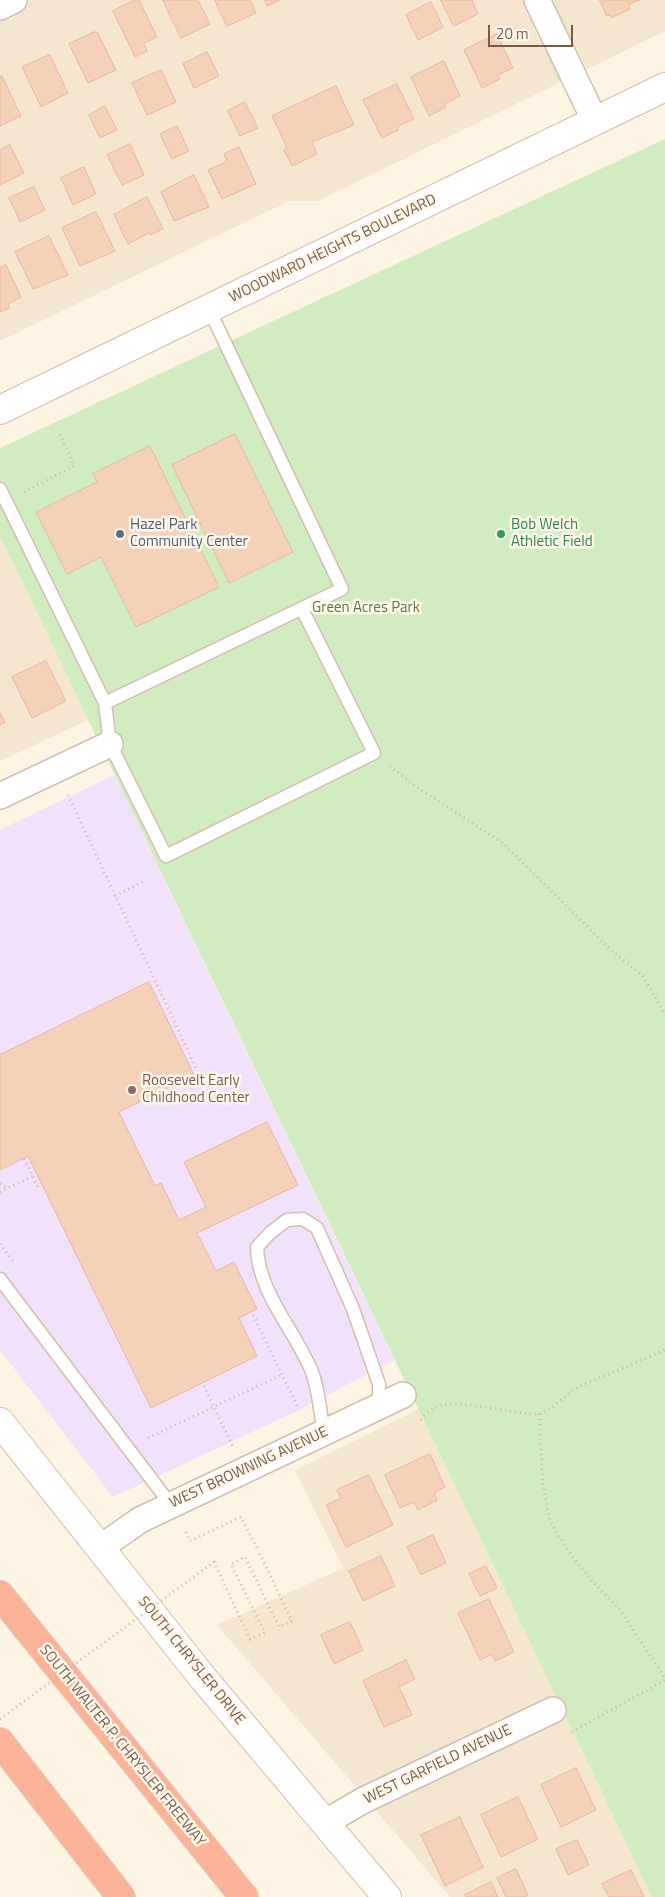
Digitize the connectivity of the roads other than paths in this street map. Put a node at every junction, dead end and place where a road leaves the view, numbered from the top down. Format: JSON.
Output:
{"nodes":[{"id":1,"x":14,"y":0,"type":"edge"},
{"id":2,"x":537,"y":0,"type":"edge"},
{"id":3,"x":0,"y":7,"type":"edge"},
{"id":4,"x":665,"y":87,"type":"edge"},
{"id":5,"x":595,"y":120,"type":"junction"},
{"id":6,"x":209,"y":308,"type":"junction"},
{"id":7,"x":0,"y":410,"type":"edge"},
{"id":8,"x":0,"y":489,"type":"edge"},
{"id":9,"x":302,"y":608,"type":"junction"},
{"id":10,"x":105,"y":703,"type":"junction"},
{"id":11,"x":110,"y":744,"type":"junction"},
{"id":12,"x":0,"y":796,"type":"edge"},
{"id":13,"x":0,"y":1279,"type":"edge"},
{"id":14,"x":403,"y":1395,"type":"dead end"},
{"id":15,"x":378,"y":1407,"type":"junction"},
{"id":16,"x":0,"y":1422,"type":"edge"},
{"id":17,"x":324,"y":1432,"type":"junction"},
{"id":18,"x":171,"y":1505,"type":"junction"},
{"id":19,"x":100,"y":1548,"type":"junction"},
{"id":20,"x":0,"y":1594,"type":"edge"},
{"id":21,"x":553,"y":1710,"type":"dead end"},
{"id":22,"x":0,"y":1742,"type":"edge"},
{"id":23,"x":324,"y":1823,"type":"junction"},
{"id":24,"x":122,"y":1897,"type":"edge"},
{"id":25,"x":244,"y":1897,"type":"edge"},
{"id":26,"x":387,"y":1897,"type":"edge"}],
"edges":[{"from":1,"to":3,"type":"street"},
{"from":2,"to":5,"type":"street"},
{"from":4,"to":5,"type":"street","name":"WOODWARD HEIGHTS BOULEVARD"},
{"from":5,"to":6,"type":"street","name":"WOODWARD HEIGHTS BOULEVARD"},
{"from":6,"to":7,"type":"street","name":"WOODWARD HEIGHTS BOULEVARD"},
{"from":6,"to":9,"type":"lane"},
{"from":8,"to":10,"type":"lane"},
{"from":9,"to":10,"type":"lane"},
{"from":9,"to":11,"type":"lane"},
{"from":10,"to":11,"type":"lane"},
{"from":11,"to":12,"type":"street"},
{"from":13,"to":18,"type":"lane"},
{"from":14,"to":15,"type":"street","name":"WEST BROWNING AVENUE"},
{"from":15,"to":17,"type":"street","name":"WEST BROWNING AVENUE"},
{"from":15,"to":17,"type":"lane"},
{"from":16,"to":19,"type":"street","name":"SOUTH CHRYSLER DRIVE"},
{"from":17,"to":18,"type":"street","name":"WEST BROWNING AVENUE"},
{"from":18,"to":19,"type":"street","name":"WEST BROWNING AVENUE"},
{"from":19,"to":23,"type":"street","name":"SOUTH CHRYSLER DRIVE"},
{"from":20,"to":25,"type":"highway","name":"SOUTH WALTER P. CHRYSLER FREEWAY"},
{"from":21,"to":23,"type":"street","name":"WEST GARFIELD AVENUE"},
{"from":22,"to":24,"type":"highway"},
{"from":23,"to":26,"type":"street","name":"SOUTH CHRYSLER DRIVE"}]}
